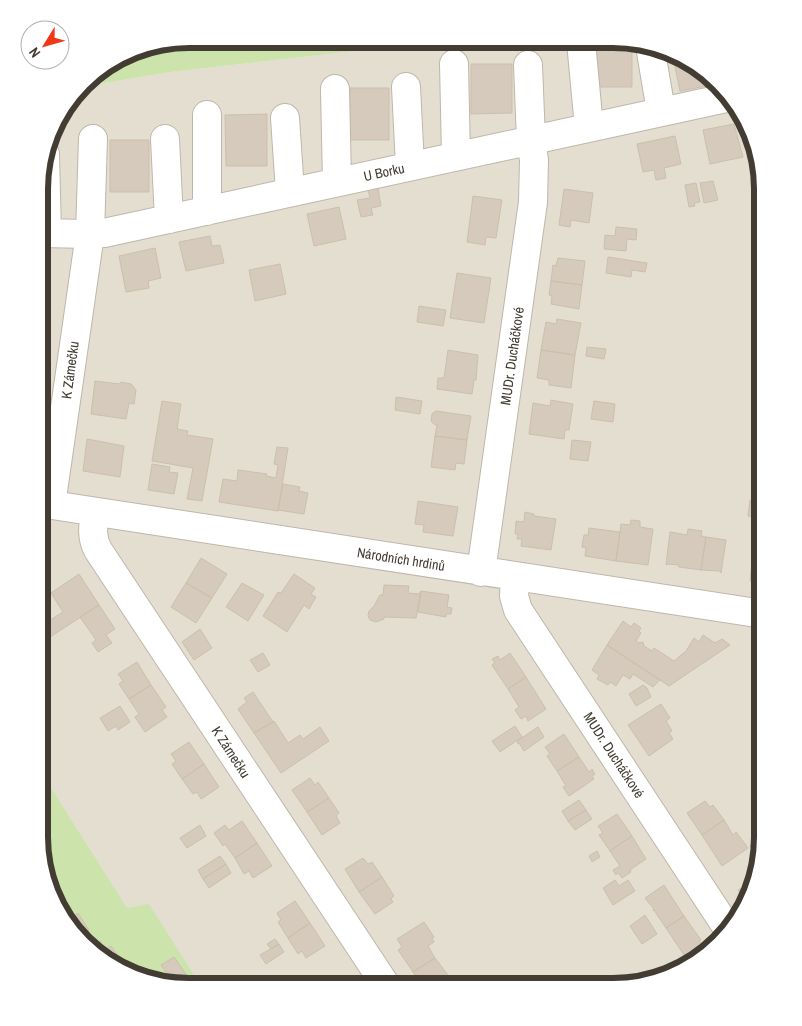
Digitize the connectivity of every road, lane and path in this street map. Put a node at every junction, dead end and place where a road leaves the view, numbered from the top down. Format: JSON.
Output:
{"nodes":[{"id":1,"x":582,"y":48,"type":"edge"},
{"id":2,"x":651,"y":52,"type":"edge"},
{"id":3,"x":454,"y":64,"type":"dead end"},
{"id":4,"x":528,"y":65,"type":"dead end"},
{"id":5,"x":406,"y":87,"type":"dead end"},
{"id":6,"x":335,"y":89,"type":"dead end"},
{"id":7,"x":721,"y":99,"type":"edge"},
{"id":8,"x":661,"y":111,"type":"junction"},
{"id":9,"x":207,"y":115,"type":"dead end"},
{"id":10,"x":285,"y":118,"type":"dead end"},
{"id":11,"x":589,"y":127,"type":"junction"},
{"id":12,"x":93,"y":139,"type":"dead end"},
{"id":13,"x":165,"y":139,"type":"dead end"},
{"id":14,"x":530,"y":140,"type":"junction"},
{"id":15,"x":456,"y":156,"type":"junction"},
{"id":16,"x":410,"y":166,"type":"junction"},
{"id":17,"x":337,"y":182,"type":"junction"},
{"id":18,"x":290,"y":192,"type":"junction"},
{"id":19,"x":207,"y":210,"type":"junction"},
{"id":20,"x":169,"y":219,"type":"junction"},
{"id":21,"x":48,"y":233,"type":"edge"},
{"id":22,"x":90,"y":234,"type":"junction"},
{"id":23,"x":48,"y":486,"type":"edge"},
{"id":24,"x":48,"y":504,"type":"edge"},
{"id":25,"x":95,"y":512,"type":"junction"},
{"id":26,"x":481,"y":572,"type":"junction"},
{"id":27,"x":515,"y":576,"type":"junction"},
{"id":28,"x":754,"y":613,"type":"edge"},
{"id":29,"x":724,"y":924,"type":"edge"},
{"id":30,"x":380,"y":978,"type":"edge"}],
"edges":[{"from":1,"to":11,"type":"street"},
{"from":2,"to":8,"type":"street"},
{"from":3,"to":15,"type":"street"},
{"from":4,"to":14,"type":"street","name":"MUDr. Ducháčkové"},
{"from":5,"to":16,"type":"street"},
{"from":6,"to":17,"type":"street"},
{"from":7,"to":8,"type":"street","name":"U Borku"},
{"from":8,"to":11,"type":"street","name":"U Borku"},
{"from":9,"to":19,"type":"street"},
{"from":10,"to":18,"type":"street"},
{"from":11,"to":14,"type":"street","name":"U Borku"},
{"from":12,"to":22,"type":"street","name":"K Zámečku"},
{"from":13,"to":20,"type":"street"},
{"from":14,"to":15,"type":"street","name":"U Borku"},
{"from":14,"to":26,"type":"street","name":"MUDr. Ducháčkové"},
{"from":15,"to":16,"type":"street","name":"U Borku"},
{"from":16,"to":17,"type":"street","name":"U Borku"},
{"from":17,"to":18,"type":"street","name":"U Borku"},
{"from":18,"to":19,"type":"street","name":"U Borku"},
{"from":19,"to":20,"type":"street","name":"U Borku"},
{"from":20,"to":22,"type":"street","name":"U Borku"},
{"from":21,"to":22,"type":"street","name":"U Borku"},
{"from":22,"to":23,"type":"street","name":"K Zámečku"},
{"from":24,"to":25,"type":"street","name":"Národních hrdinů"},
{"from":25,"to":26,"type":"street","name":"Národních hrdinů"},
{"from":25,"to":30,"type":"street","name":"K Zámečku"},
{"from":26,"to":27,"type":"street","name":"Národních hrdinů"},
{"from":27,"to":28,"type":"street","name":"Národních hrdinů"},
{"from":27,"to":29,"type":"street","name":"MUDr. Ducháčkové"}]}
